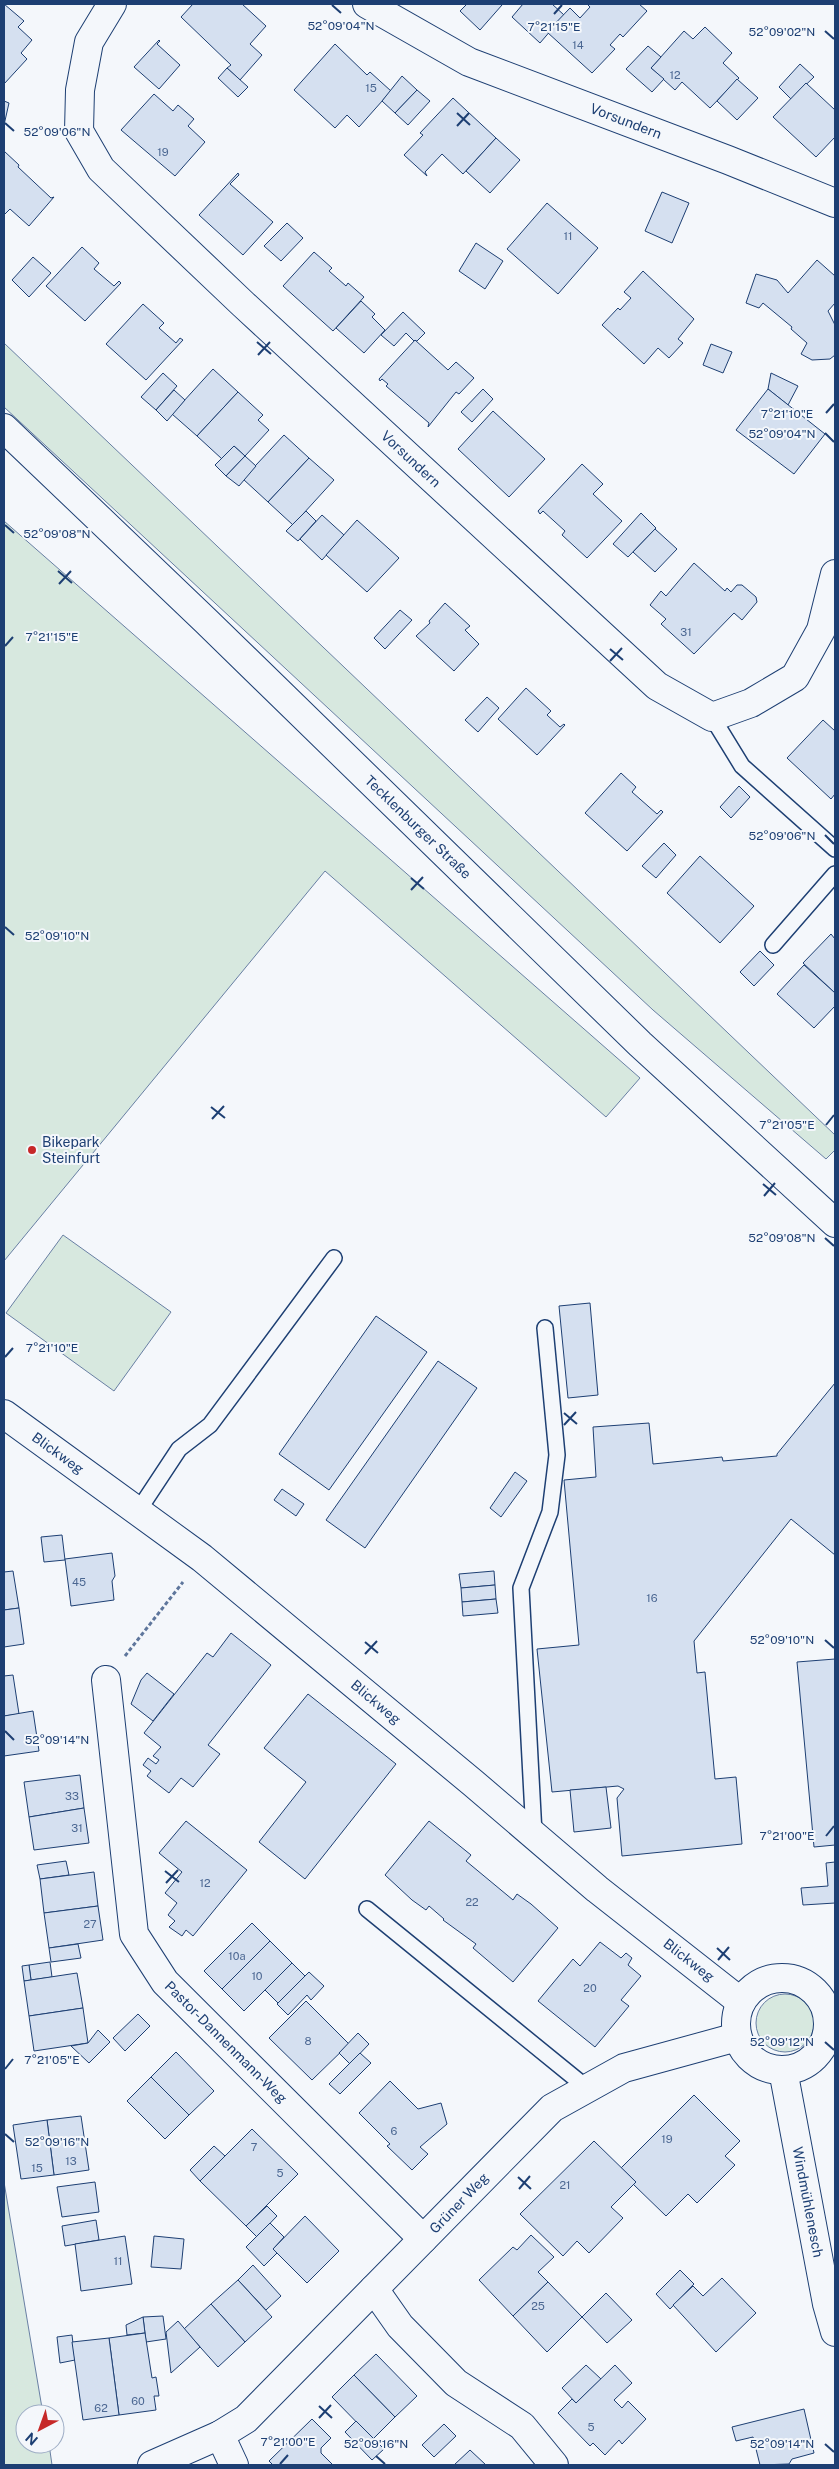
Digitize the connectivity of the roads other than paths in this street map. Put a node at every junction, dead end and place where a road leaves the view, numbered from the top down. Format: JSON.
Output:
{"nodes":[{"id":1,"x":112,"y":4,"type":"edge"},
{"id":2,"x":366,"y":4,"type":"edge"},
{"id":3,"x":835,"y":203,"type":"edge"},
{"id":4,"x":4,"y":428,"type":"edge"},
{"id":5,"x":835,"y":574,"type":"edge"},
{"id":6,"x":712,"y":717,"type":"junction"},
{"id":7,"x":835,"y":849,"type":"edge"},
{"id":8,"x":835,"y":874,"type":"edge"},
{"id":9,"x":773,"y":945,"type":"dead end"},
{"id":10,"x":835,"y":1223,"type":"edge"},
{"id":11,"x":334,"y":1258,"type":"dead end"},
{"id":12,"x":545,"y":1328,"type":"dead end"},
{"id":13,"x":4,"y":1414,"type":"edge"},
{"id":14,"x":138,"y":1511,"type":"junction"},
{"id":15,"x":106,"y":1680,"type":"road end"},
{"id":16,"x":534,"y":1834,"type":"junction"},
{"id":17,"x":367,"y":1909,"type":"dead end"},
{"id":18,"x":741,"y":2002,"type":"junction"},
{"id":19,"x":831,"y":2031,"type":"edge"},
{"id":20,"x":737,"y":2037,"type":"junction"},
{"id":21,"x":783,"y":2070,"type":"junction"},
{"id":22,"x":587,"y":2088,"type":"junction"},
{"id":23,"x":424,"y":2239,"type":"junction"},
{"id":24,"x":374,"y":2289,"type":"junction"},
{"id":25,"x":835,"y":2332,"type":"edge"},
{"id":26,"x":220,"y":2435,"type":"junction"},
{"id":27,"x":152,"y":2465,"type":"edge"},
{"id":28,"x":234,"y":2465,"type":"edge"},
{"id":29,"x":554,"y":2465,"type":"edge"}],
"edges":[{"from":1,"to":6,"type":"street","name":"Vorsundern"},
{"from":2,"to":3,"type":"street","name":"Vorsundern"},
{"from":4,"to":10,"type":"street","name":"Tecklenburger Straße"},
{"from":5,"to":6,"type":"street"},
{"from":6,"to":7,"type":"lane"},
{"from":8,"to":9,"type":"lane"},
{"from":11,"to":14,"type":"lane"},
{"from":12,"to":16,"type":"lane"},
{"from":13,"to":14,"type":"street","name":"Blickweg"},
{"from":14,"to":16,"type":"street","name":"Blickweg"},
{"from":15,"to":23,"type":"street","name":"Pastor-Dannenmann-Weg"},
{"from":16,"to":18,"type":"street","name":"Blickweg"},
{"from":17,"to":22,"type":"lane"},
{"from":18,"to":19,"type":"street"},
{"from":18,"to":20,"type":"street"},
{"from":19,"to":21,"type":"street"},
{"from":20,"to":21,"type":"street"},
{"from":20,"to":22,"type":"street","name":"Grüner Weg"},
{"from":21,"to":25,"type":"street","name":"Windmühlenesch"},
{"from":22,"to":23,"type":"street","name":"Grüner Weg"},
{"from":23,"to":24,"type":"street","name":"Grüner Weg"},
{"from":24,"to":26,"type":"street","name":"Grüner Weg"},
{"from":24,"to":29,"type":"street"},
{"from":26,"to":27,"type":"street","name":"Grüner Weg"},
{"from":26,"to":28,"type":"street"}]}
